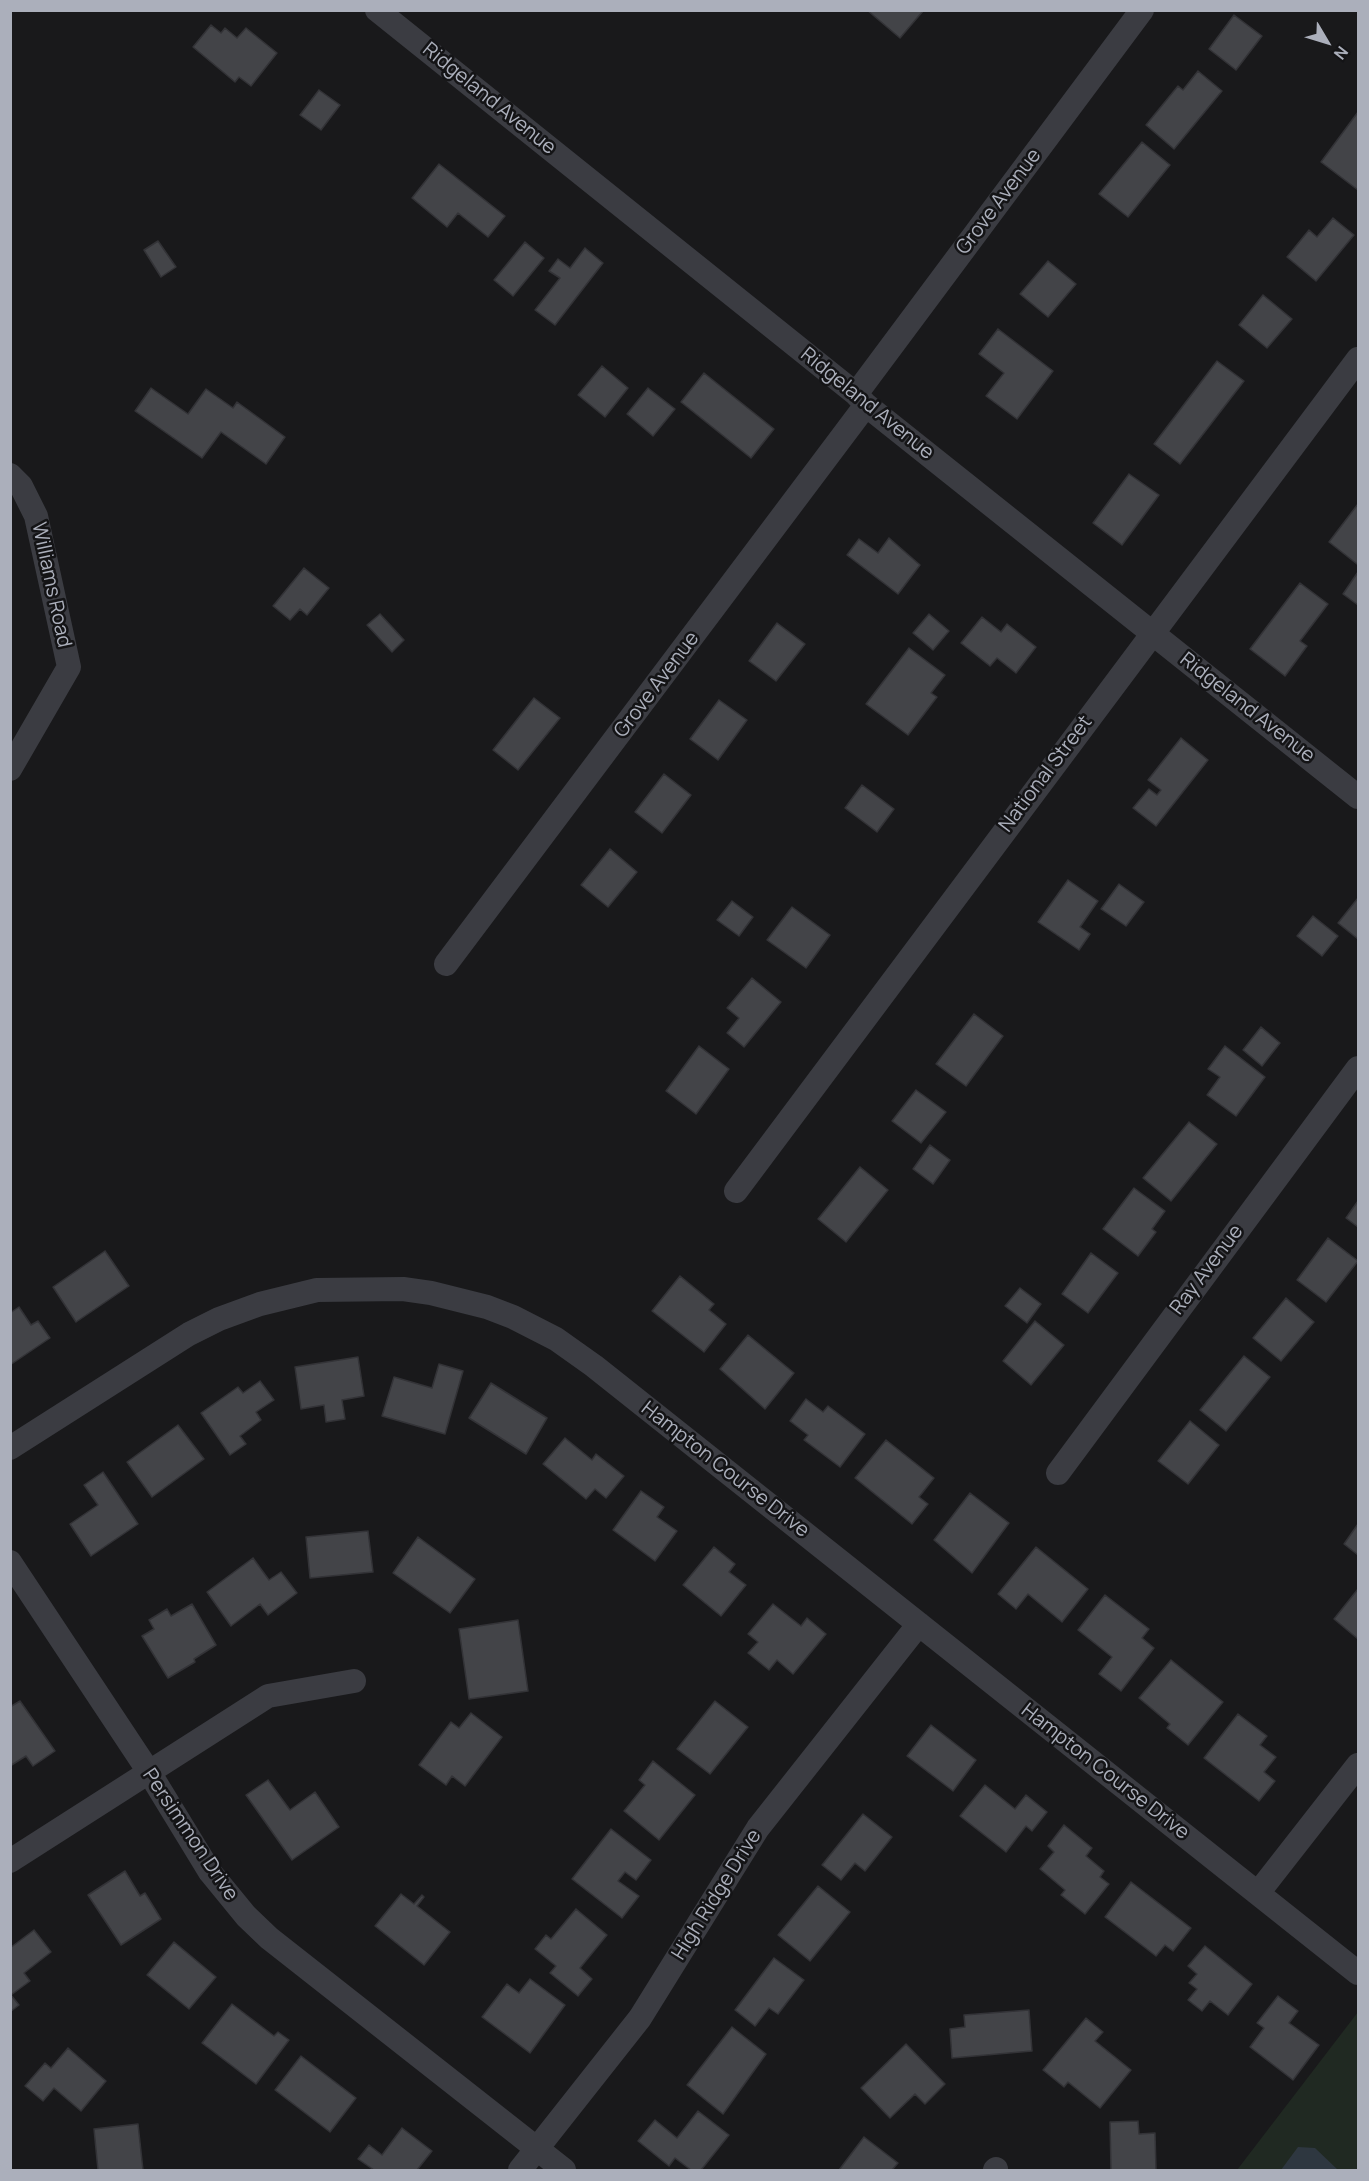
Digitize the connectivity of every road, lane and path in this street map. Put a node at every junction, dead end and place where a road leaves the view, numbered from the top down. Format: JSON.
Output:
{"nodes":[{"id":1,"x":377,"y":10,"type":"edge"},
{"id":2,"x":1142,"y":10,"type":"edge"},
{"id":3,"x":1359,"y":359,"type":"edge"},
{"id":4,"x":861,"y":400,"type":"junction"},
{"id":5,"x":10,"y":475,"type":"edge"},
{"id":6,"x":1152,"y":633,"type":"junction"},
{"id":7,"x":10,"y":769,"type":"edge"},
{"id":8,"x":1359,"y":797,"type":"edge"},
{"id":9,"x":446,"y":964,"type":"dead end"},
{"id":10,"x":1359,"y":1068,"type":"edge"},
{"id":11,"x":736,"y":1191,"type":"dead end"},
{"id":12,"x":10,"y":1448,"type":"edge"},
{"id":13,"x":1058,"y":1473,"type":"dead end"},
{"id":14,"x":10,"y":1562,"type":"edge"},
{"id":15,"x":919,"y":1624,"type":"junction"},
{"id":16,"x":354,"y":1681,"type":"dead end"},
{"id":17,"x":1359,"y":1765,"type":"edge"},
{"id":18,"x":149,"y":1772,"type":"junction"},
{"id":19,"x":10,"y":1861,"type":"edge"},
{"id":20,"x":1257,"y":1893,"type":"junction"},
{"id":21,"x":1359,"y":1973,"type":"edge"},
{"id":22,"x":537,"y":2149,"type":"junction"},
{"id":23,"x":520,"y":2170,"type":"edge"},
{"id":24,"x":564,"y":2170,"type":"edge"}],
"edges":[{"from":1,"to":4,"type":"street","name":"Ridgeland Avenue"},
{"from":2,"to":4,"type":"street","name":"Grove Avenue"},
{"from":3,"to":6,"type":"street","name":"National Street"},
{"from":4,"to":6,"type":"street","name":"Ridgeland Avenue"},
{"from":4,"to":9,"type":"street","name":"Grove Avenue"},
{"from":5,"to":7,"type":"street","name":"Williams Road"},
{"from":6,"to":8,"type":"street","name":"Ridgeland Avenue"},
{"from":6,"to":11,"type":"street","name":"National Street"},
{"from":10,"to":13,"type":"street","name":"Ray Avenue"},
{"from":12,"to":15,"type":"street","name":"Hampton Course Drive"},
{"from":14,"to":18,"type":"street","name":"Persimmon Drive"},
{"from":15,"to":20,"type":"street","name":"Hampton Course Drive"},
{"from":15,"to":22,"type":"street","name":"High Ridge Drive"},
{"from":16,"to":18,"type":"street"},
{"from":17,"to":20,"type":"street"},
{"from":18,"to":19,"type":"street"},
{"from":18,"to":22,"type":"street","name":"Persimmon Drive"},
{"from":20,"to":21,"type":"street","name":"Hampton Course Drive"},
{"from":22,"to":23,"type":"street","name":"High Ridge Drive"},
{"from":22,"to":24,"type":"street","name":"Persimmon Drive"}]}
